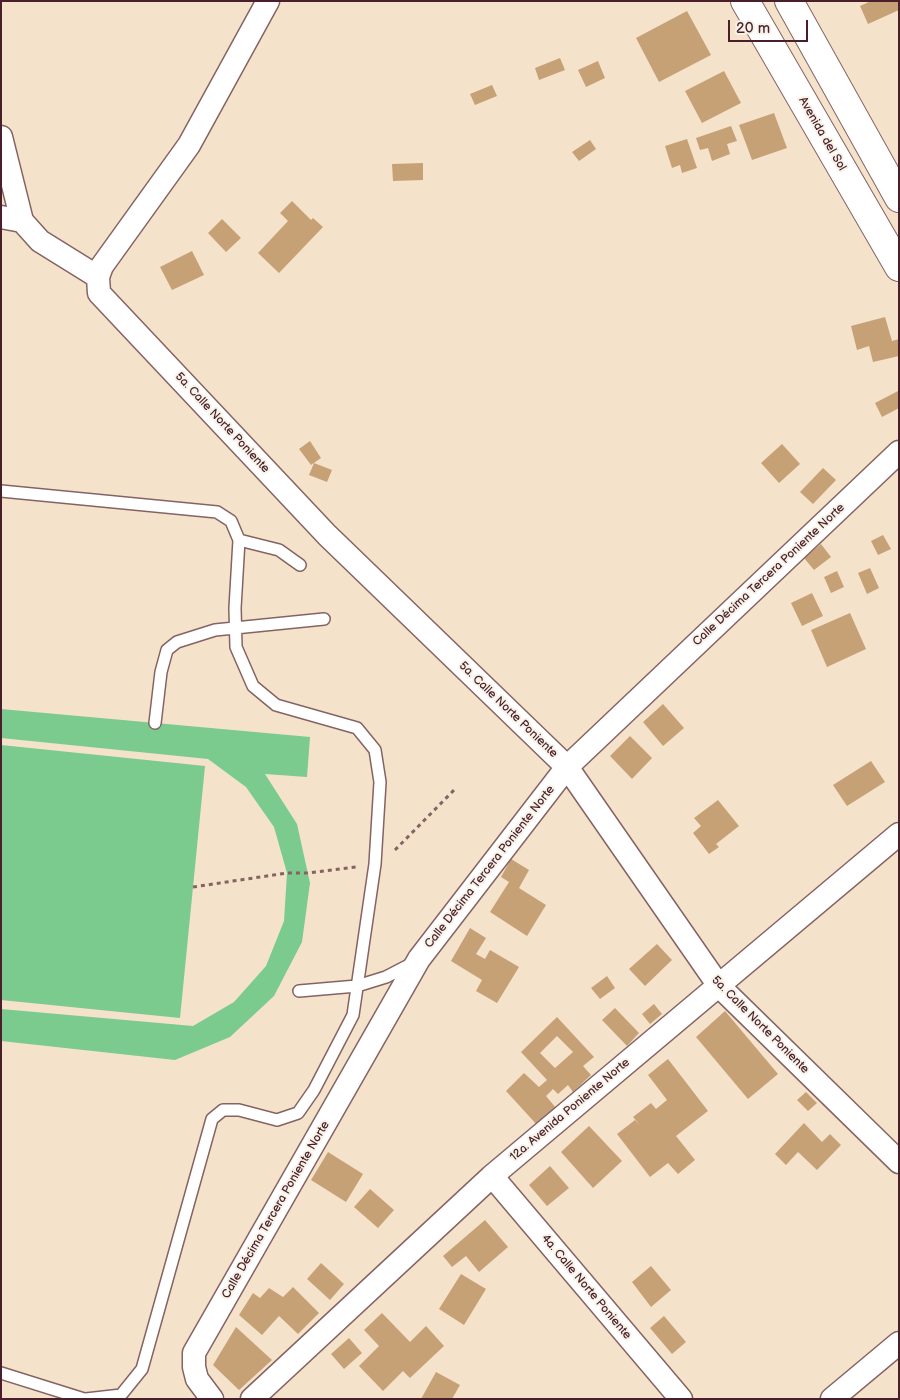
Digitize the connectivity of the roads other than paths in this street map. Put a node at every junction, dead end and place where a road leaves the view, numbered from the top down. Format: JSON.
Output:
{"nodes":[{"id":1,"x":268,"y":1,"type":"edge"},
{"id":2,"x":745,"y":1,"type":"edge"},
{"id":3,"x":789,"y":1,"type":"edge"},
{"id":4,"x":1,"y":137,"type":"edge"},
{"id":5,"x":899,"y":198,"type":"edge"},
{"id":6,"x":12,"y":219,"type":"edge"},
{"id":7,"x":899,"y":267,"type":"edge"},
{"id":8,"x":98,"y":277,"type":"junction"},
{"id":9,"x":899,"y":452,"type":"edge"},
{"id":10,"x":1,"y":491,"type":"edge"},
{"id":11,"x":239,"y":540,"type":"junction"},
{"id":12,"x":300,"y":564,"type":"dead end"},
{"id":13,"x":324,"y":619,"type":"dead end"},
{"id":14,"x":236,"y":628,"type":"junction"},
{"id":15,"x":155,"y":723,"type":"dead end"},
{"id":16,"x":567,"y":767,"type":"junction"},
{"id":17,"x":899,"y":834,"type":"edge"},
{"id":18,"x":419,"y":960,"type":"junction"},
{"id":19,"x":358,"y":986,"type":"junction"},
{"id":20,"x":718,"y":986,"type":"junction"},
{"id":21,"x":299,"y":991,"type":"dead end"},
{"id":22,"x":899,"y":1162,"type":"edge"},
{"id":23,"x":492,"y":1176,"type":"junction"},
{"id":24,"x":899,"y":1343,"type":"edge"},
{"id":25,"x":1,"y":1373,"type":"edge"},
{"id":26,"x":85,"y":1399,"type":"edge"},
{"id":27,"x":212,"y":1399,"type":"edge"},
{"id":28,"x":252,"y":1399,"type":"edge"},
{"id":29,"x":681,"y":1399,"type":"edge"},
{"id":30,"x":832,"y":1399,"type":"edge"}],
"edges":[{"from":1,"to":8,"type":"street"},
{"from":2,"to":7,"type":"main road","name":"Avenida del Sol"},
{"from":3,"to":5,"type":"main road"},
{"from":4,"to":6,"type":"street"},
{"from":6,"to":8,"type":"street"},
{"from":8,"to":16,"type":"street","name":"5a. Calle Norte Poniente"},
{"from":9,"to":16,"type":"street","name":"Calle Décima Tercera Poniente Norte"},
{"from":10,"to":11,"type":"lane"},
{"from":11,"to":12,"type":"lane"},
{"from":11,"to":14,"type":"lane"},
{"from":13,"to":14,"type":"lane"},
{"from":14,"to":15,"type":"lane"},
{"from":14,"to":19,"type":"lane"},
{"from":16,"to":18,"type":"street","name":"Calle Décima Tercera Poniente Norte"},
{"from":16,"to":20,"type":"street","name":"5a. Calle Norte Poniente"},
{"from":17,"to":20,"type":"street","name":"12a. Avenida Poniente Norte"},
{"from":18,"to":19,"type":"lane"},
{"from":18,"to":27,"type":"street","name":"Calle Décima Tercera Poniente Norte"},
{"from":19,"to":21,"type":"lane"},
{"from":19,"to":26,"type":"lane"},
{"from":20,"to":22,"type":"street","name":"5a. Calle Norte Poniente"},
{"from":20,"to":23,"type":"street","name":"12a. Avenida Poniente Norte"},
{"from":23,"to":28,"type":"street","name":"12a. Avenida Poniente Norte"},
{"from":23,"to":29,"type":"street","name":"4a. Calle Norte Poniente"},
{"from":24,"to":30,"type":"street"},
{"from":25,"to":26,"type":"lane"}]}
